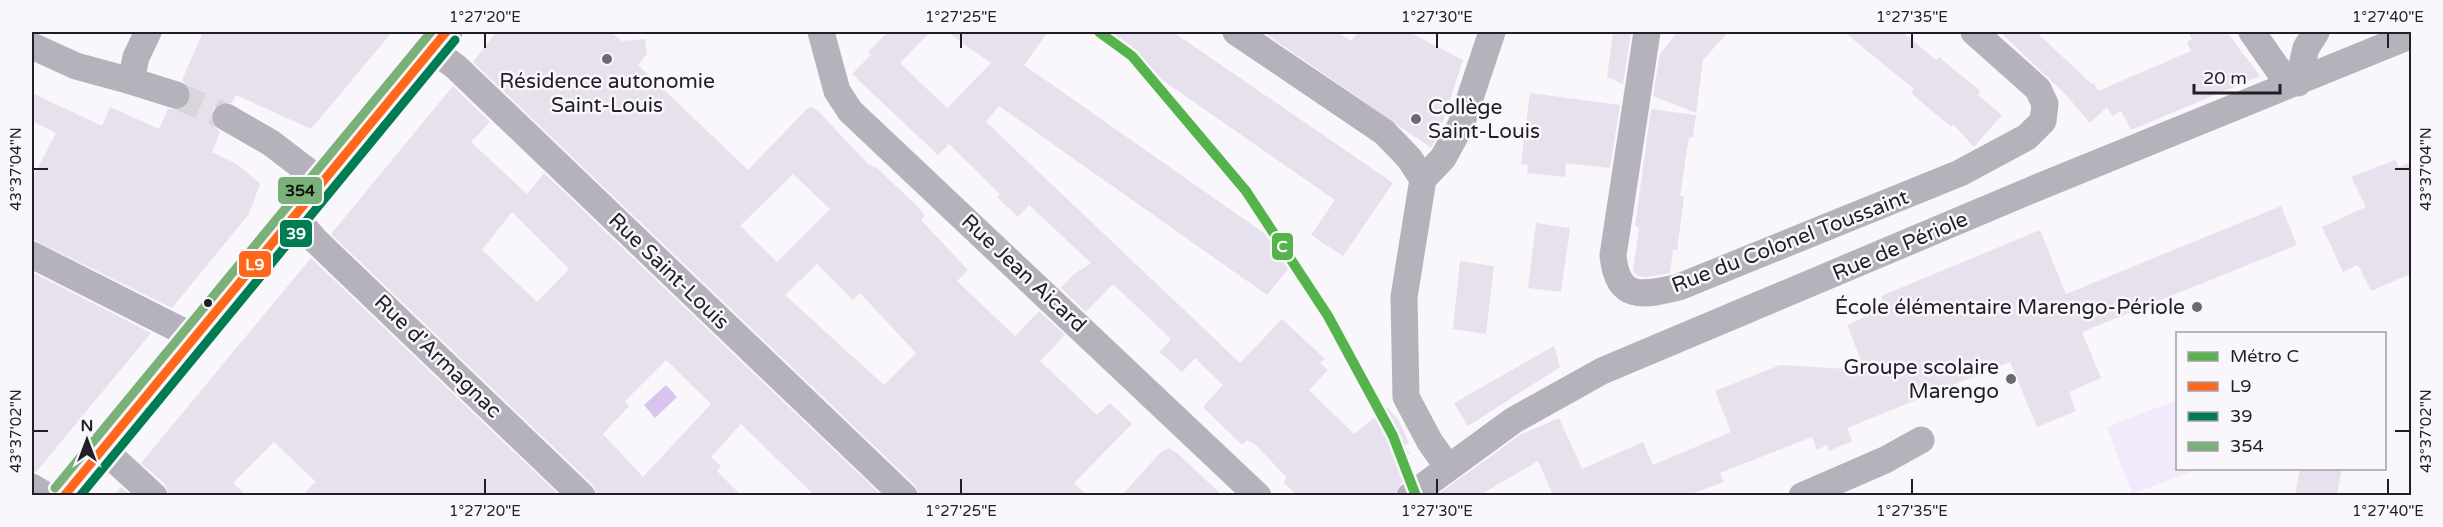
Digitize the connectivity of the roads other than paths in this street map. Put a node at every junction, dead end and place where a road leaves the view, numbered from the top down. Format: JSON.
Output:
{"nodes":[{"id":1,"x":148,"y":32,"type":"edge"},
{"id":2,"x":821,"y":32,"type":"edge"},
{"id":3,"x":1236,"y":32,"type":"edge"},
{"id":4,"x":1492,"y":32,"type":"edge"},
{"id":5,"x":1647,"y":32,"type":"edge"},
{"id":6,"x":1974,"y":32,"type":"edge"},
{"id":7,"x":2252,"y":32,"type":"edge"},
{"id":8,"x":2316,"y":32,"type":"edge"},
{"id":9,"x":2412,"y":35,"type":"edge"},
{"id":10,"x":439,"y":40,"type":"edge"},
{"id":11,"x":32,"y":46,"type":"edge"},
{"id":12,"x":131,"y":81,"type":"junction"},
{"id":13,"x":2298,"y":83,"type":"junction"},
{"id":14,"x":176,"y":94,"type":"tunnel mouth"},
{"id":15,"x":226,"y":117,"type":"tunnel mouth"},
{"id":16,"x":1423,"y":179,"type":"junction"},
{"id":17,"x":322,"y":182,"type":"junction"},
{"id":18,"x":294,"y":216,"type":"junction"},
{"id":19,"x":32,"y":255,"type":"edge"},
{"id":20,"x":194,"y":336,"type":"junction"},
{"id":21,"x":1921,"y":440,"type":"dead end"},
{"id":22,"x":103,"y":449,"type":"junction"},
{"id":23,"x":1447,"y":466,"type":"junction"},
{"id":24,"x":32,"y":487,"type":"edge"},
{"id":25,"x":47,"y":495,"type":"edge"},
{"id":26,"x":64,"y":495,"type":"edge"},
{"id":27,"x":154,"y":495,"type":"edge"},
{"id":28,"x":582,"y":495,"type":"edge"},
{"id":29,"x":904,"y":495,"type":"edge"},
{"id":30,"x":1258,"y":495,"type":"edge"},
{"id":31,"x":1410,"y":495,"type":"edge"},
{"id":32,"x":1804,"y":495,"type":"edge"}],
"edges":[{"from":1,"to":12,"type":"street"},
{"from":2,"to":30,"type":"street","name":"Rue Jean Aicard"},
{"from":3,"to":16,"type":"street"},
{"from":4,"to":16,"type":"street"},
{"from":5,"to":6,"type":"street","name":"Rue du Colonel Toussaint"},
{"from":7,"to":13,"type":"street"},
{"from":8,"to":13,"type":"street"},
{"from":9,"to":13,"type":"street","name":"Rue de Périole"},
{"from":10,"to":17,"type":"main road"},
{"from":10,"to":29,"type":"street","name":"Rue Saint-Louis"},
{"from":11,"to":12,"type":"street"},
{"from":12,"to":14,"type":"street"},
{"from":13,"to":23,"type":"street","name":"Rue de Périole"},
{"from":15,"to":17,"type":"street"},
{"from":16,"to":23,"type":"street"},
{"from":17,"to":18,"type":"main road"},
{"from":18,"to":20,"type":"main road"},
{"from":18,"to":28,"type":"street","name":"Rue d'Armagnac"},
{"from":19,"to":20,"type":"street"},
{"from":20,"to":22,"type":"main road"},
{"from":21,"to":32,"type":"street"},
{"from":22,"to":26,"type":"main road"},
{"from":22,"to":27,"type":"street"},
{"from":23,"to":31,"type":"street","name":"Rue de Périole"},
{"from":24,"to":25,"type":"street"}]}
